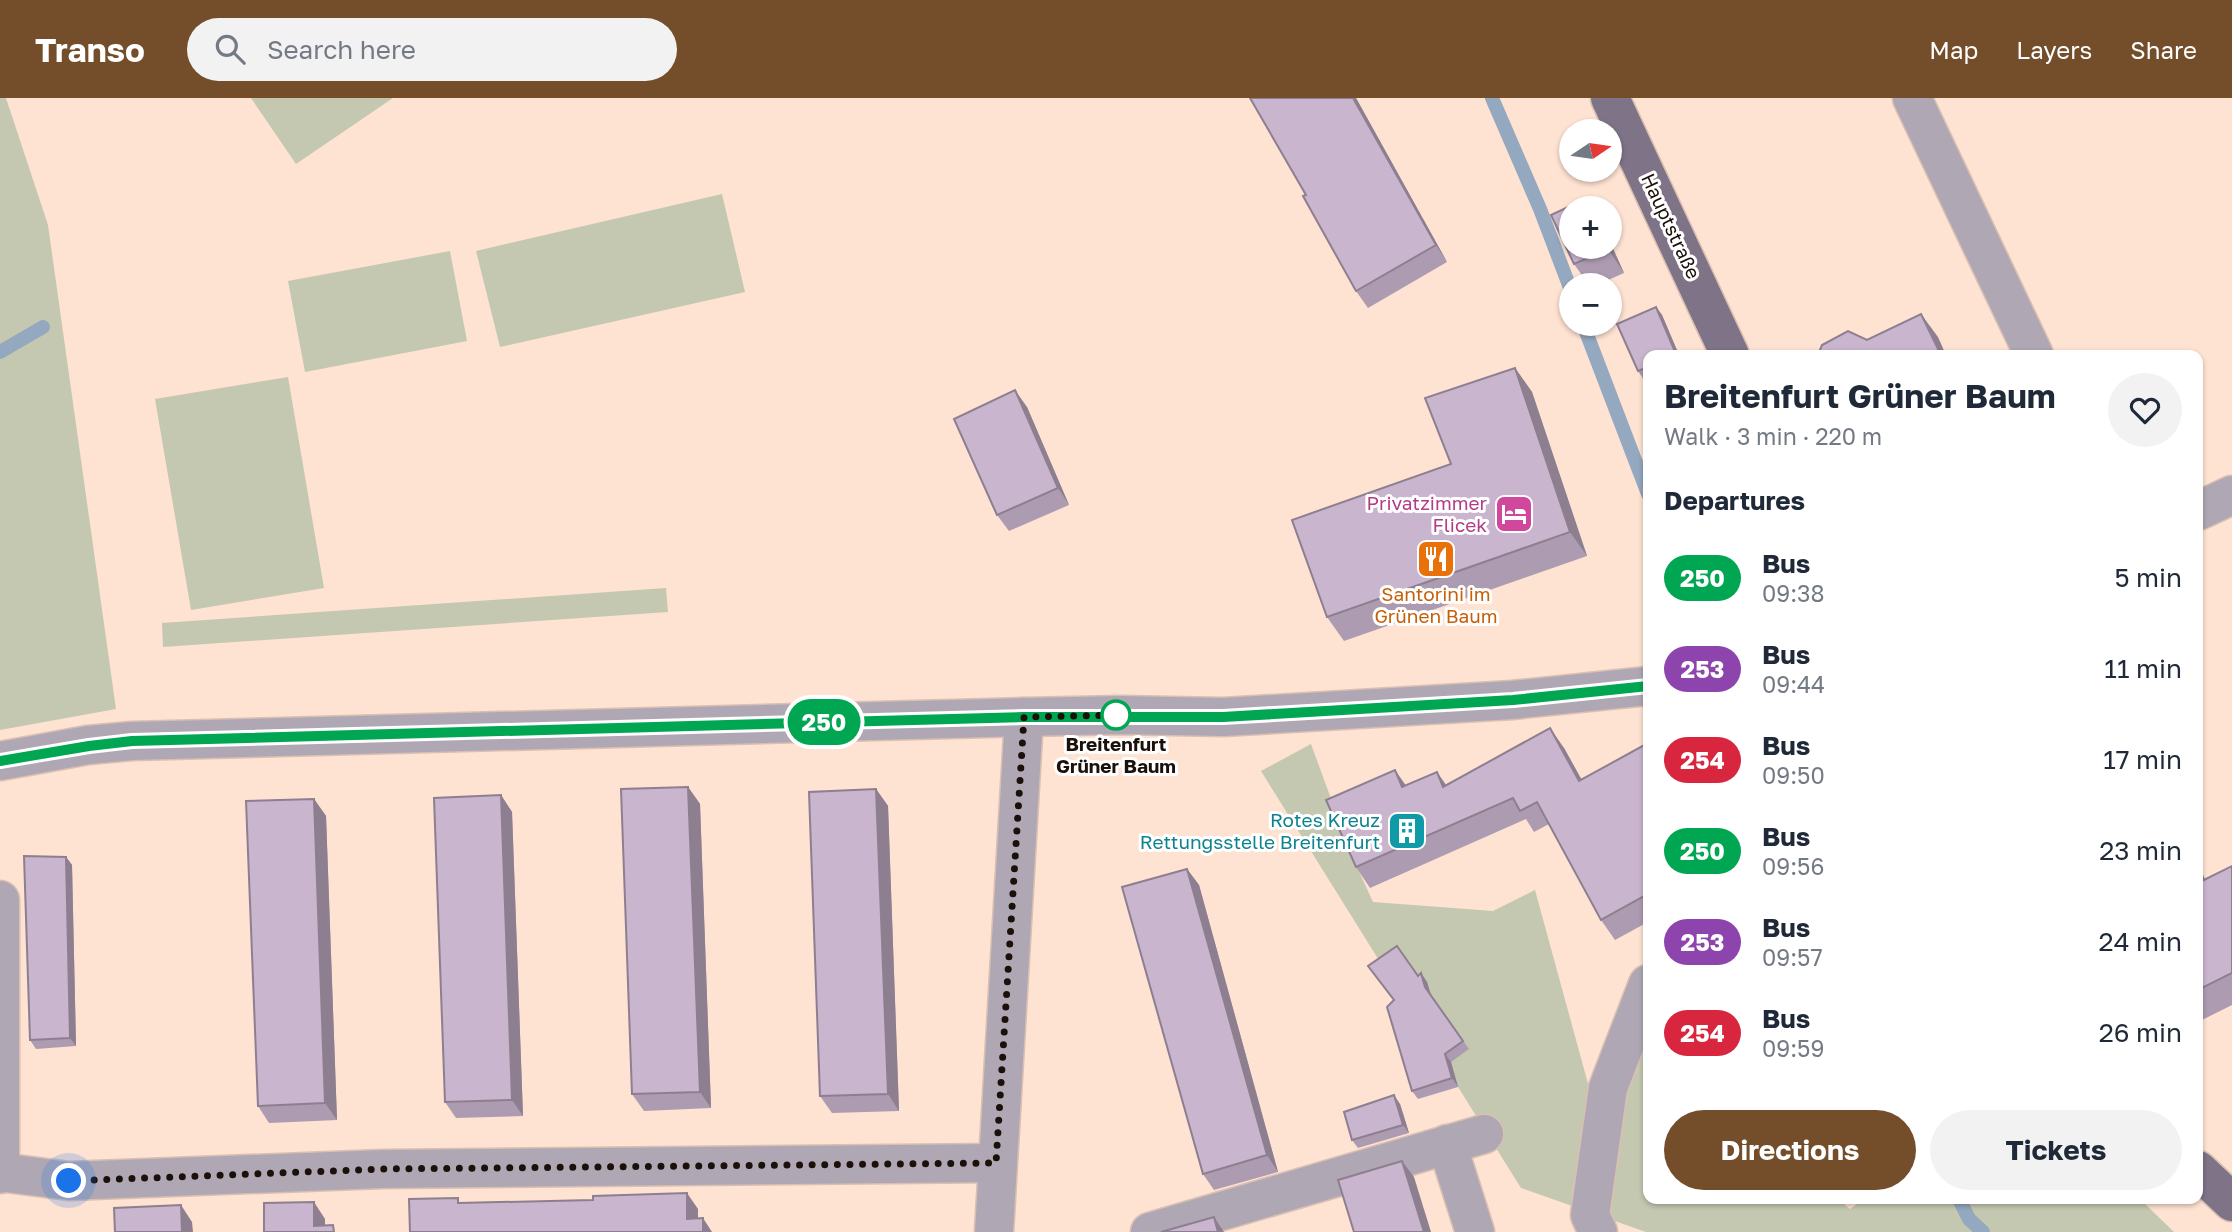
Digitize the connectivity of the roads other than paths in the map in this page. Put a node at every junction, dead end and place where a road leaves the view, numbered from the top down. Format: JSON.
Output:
{"nodes":[{"id":1,"x":1610,"y":98,"type":"edge"},
{"id":2,"x":1912,"y":98,"type":"edge"},
{"id":3,"x":1728,"y":350,"type":"edge"},
{"id":4,"x":2032,"y":350,"type":"edge"},
{"id":5,"x":2232,"y":495,"type":"edge"},
{"id":6,"x":2203,"y":509,"type":"edge"},
{"id":7,"x":1643,"y":687,"type":"edge"},
{"id":8,"x":1024,"y":717,"type":"junction"},
{"id":9,"x":0,"y":761,"type":"edge"},
{"id":10,"x":0,"y":901,"type":"edge"},
{"id":11,"x":1643,"y":997,"type":"edge"},
{"id":12,"x":1483,"y":1134,"type":"dead end"},
{"id":13,"x":1447,"y":1144,"type":"junction"},
{"id":14,"x":996,"y":1163,"type":"junction"},
{"id":15,"x":0,"y":1173,"type":"edge"},
{"id":16,"x":2203,"y":1175,"type":"edge"},
{"id":17,"x":2232,"y":1202,"type":"edge"},
{"id":18,"x":1594,"y":1224,"type":"edge"},
{"id":19,"x":994,"y":1232,"type":"edge"},
{"id":20,"x":1150,"y":1232,"type":"edge"},
{"id":21,"x":1475,"y":1232,"type":"edge"}],
"edges":[{"from":1,"to":3,"type":"main road","name":"Hauptstraße"},
{"from":2,"to":4,"type":"street"},
{"from":5,"to":6,"type":"street"},
{"from":7,"to":8,"type":"street"},
{"from":8,"to":9,"type":"street"},
{"from":8,"to":14,"type":"street"},
{"from":10,"to":15,"type":"street"},
{"from":11,"to":18,"type":"street"},
{"from":12,"to":13,"type":"street"},
{"from":13,"to":20,"type":"street"},
{"from":13,"to":21,"type":"street"},
{"from":14,"to":15,"type":"street"},
{"from":14,"to":19,"type":"street"},
{"from":16,"to":17,"type":"main road"}]}
